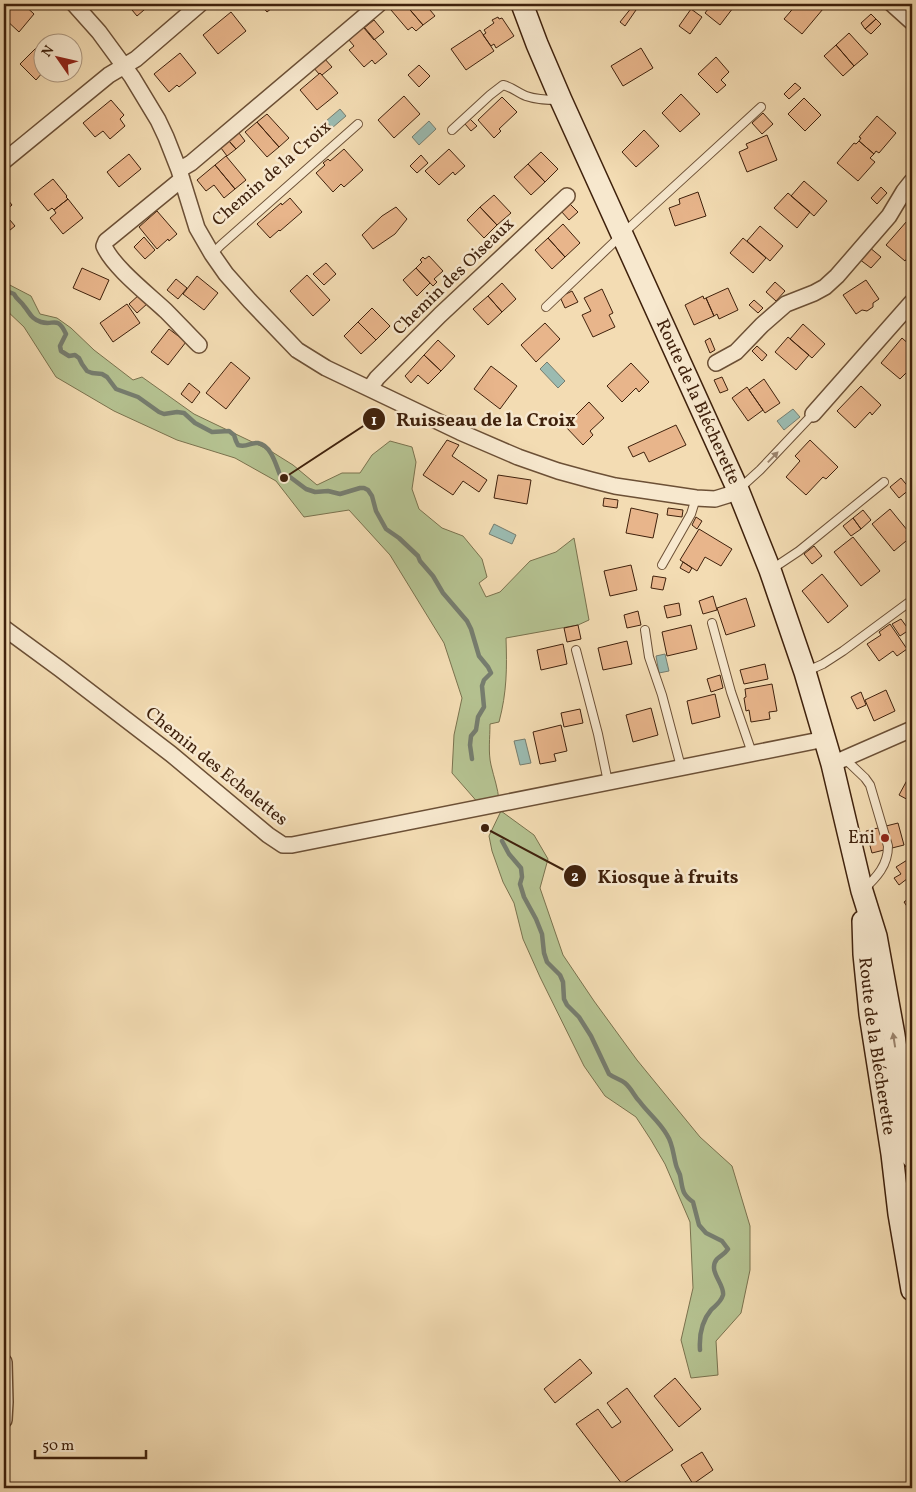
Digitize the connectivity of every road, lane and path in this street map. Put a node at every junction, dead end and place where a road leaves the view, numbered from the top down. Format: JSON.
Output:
{"nodes":[{"id":1,"x":74,"y":4,"type":"edge"},
{"id":2,"x":200,"y":4,"type":"edge"},
{"id":3,"x":378,"y":4,"type":"edge"},
{"id":4,"x":522,"y":4,"type":"edge"},
{"id":5,"x":892,"y":4,"type":"edge"},
{"id":6,"x":912,"y":22,"type":"edge"},
{"id":7,"x":124,"y":66,"type":"junction"},
{"id":8,"x":561,"y":100,"type":"junction"},
{"id":9,"x":760,"y":107,"type":"dead end"},
{"id":10,"x":358,"y":124,"type":"dead end"},
{"id":11,"x":452,"y":130,"type":"dead end"},
{"id":12,"x":4,"y":161,"type":"edge"},
{"id":13,"x":180,"y":175,"type":"junction"},
{"id":14,"x":912,"y":181,"type":"edge"},
{"id":15,"x":567,"y":196,"type":"dead end"},
{"id":16,"x":622,"y":235,"type":"junction"},
{"id":17,"x":212,"y":254,"type":"junction"},
{"id":18,"x":912,"y":302,"type":"edge"},
{"id":19,"x":546,"y":306,"type":"dead end"},
{"id":20,"x":199,"y":345,"type":"dead end"},
{"id":21,"x":716,"y":363,"type":"dead end"},
{"id":22,"x":370,"y":388,"type":"junction"},
{"id":23,"x":813,"y":414,"type":"joint"},
{"id":24,"x":884,"y":482,"type":"dead end"},
{"id":25,"x":738,"y":490,"type":"junction"},
{"id":26,"x":696,"y":498,"type":"junction"},
{"id":27,"x":662,"y":565,"type":"dead end"},
{"id":28,"x":770,"y":570,"type":"junction"},
{"id":29,"x":912,"y":600,"type":"edge"},
{"id":30,"x":712,"y":623,"type":"dead end"},
{"id":31,"x":4,"y":628,"type":"edge"},
{"id":32,"x":645,"y":630,"type":"dead end"},
{"id":33,"x":576,"y":650,"type":"dead end"},
{"id":34,"x":805,"y":672,"type":"junction"},
{"id":35,"x":912,"y":729,"type":"edge"},
{"id":36,"x":825,"y":739,"type":"junction"},
{"id":37,"x":752,"y":753,"type":"junction"},
{"id":38,"x":838,"y":761,"type":"junction"},
{"id":39,"x":681,"y":767,"type":"junction"},
{"id":40,"x":608,"y":782,"type":"junction"},
{"id":41,"x":862,"y":891,"type":"junction"},
{"id":42,"x":911,"y":1138,"type":"edge"},
{"id":43,"x":912,"y":1157,"type":"edge"},
{"id":44,"x":905,"y":1191,"type":"edge"},
{"id":45,"x":912,"y":1290,"type":"edge"},
{"id":46,"x":4,"y":1362,"type":"edge"},
{"id":47,"x":4,"y":1420,"type":"edge"}],
"edges":[{"from":1,"to":7,"type":"street","name":"Chemin de la Croix"},
{"from":2,"to":7,"type":"street"},
{"from":3,"to":13,"type":"street"},
{"from":4,"to":8,"type":"main road","name":"Route de la Blécherette"},
{"from":5,"to":6,"type":"street"},
{"from":7,"to":12,"type":"street"},
{"from":7,"to":13,"type":"street","name":"Chemin de la Croix"},
{"from":8,"to":11,"type":"lane"},
{"from":8,"to":16,"type":"main road","name":"Route de la Blécherette"},
{"from":9,"to":16,"type":"lane"},
{"from":10,"to":17,"type":"lane","name":"Chemin de la Croix"},
{"from":13,"to":17,"type":"street","name":"Chemin de la Croix"},
{"from":13,"to":20,"type":"street"},
{"from":14,"to":21,"type":"street"},
{"from":15,"to":22,"type":"street","name":"Chemin des Oiseaux"},
{"from":16,"to":19,"type":"lane"},
{"from":16,"to":25,"type":"main road","name":"Route de la Blécherette"},
{"from":17,"to":22,"type":"street","name":"Chemin de la Croix"},
{"from":18,"to":23,"type":"street"},
{"from":22,"to":26,"type":"street","name":"Chemin de la Croix"},
{"from":25,"to":23,"type":"lane","one_way":true},
{"from":24,"to":28,"type":"lane"},
{"from":25,"to":26,"type":"street","name":"Chemin de la Croix"},
{"from":25,"to":28,"type":"main road","name":"Route de la Blécherette"},
{"from":26,"to":27,"type":"lane"},
{"from":28,"to":34,"type":"main road","name":"Route de la Blécherette"},
{"from":29,"to":34,"type":"lane"},
{"from":30,"to":37,"type":"lane"},
{"from":31,"to":40,"type":"street","name":"Chemin des Echelettes"},
{"from":32,"to":39,"type":"lane"},
{"from":33,"to":40,"type":"lane"},
{"from":34,"to":36,"type":"main road","name":"Route de la Blécherette"},
{"from":35,"to":38,"type":"street"},
{"from":36,"to":37,"type":"street","name":"Chemin des Echelettes"},
{"from":36,"to":38,"type":"main road","name":"Route de la Blécherette"},
{"from":37,"to":39,"type":"street","name":"Chemin des Echelettes"},
{"from":38,"to":41,"type":"main road","name":"Route de la Blécherette"},
{"from":38,"to":41,"type":"lane"},
{"from":39,"to":40,"type":"street","name":"Chemin des Echelettes"},
{"from":42,"to":41,"type":"main road","name":"Route de la Blécherette","one_way":true},
{"from":41,"to":44,"type":"main road","name":"Route de la Blécherette"},
{"from":42,"to":43,"type":"main road","name":"Route de la Blécherette"},
{"from":44,"to":45,"type":"main road","name":"Route de la Blécherette"},
{"from":46,"to":47,"type":"street"}]}
